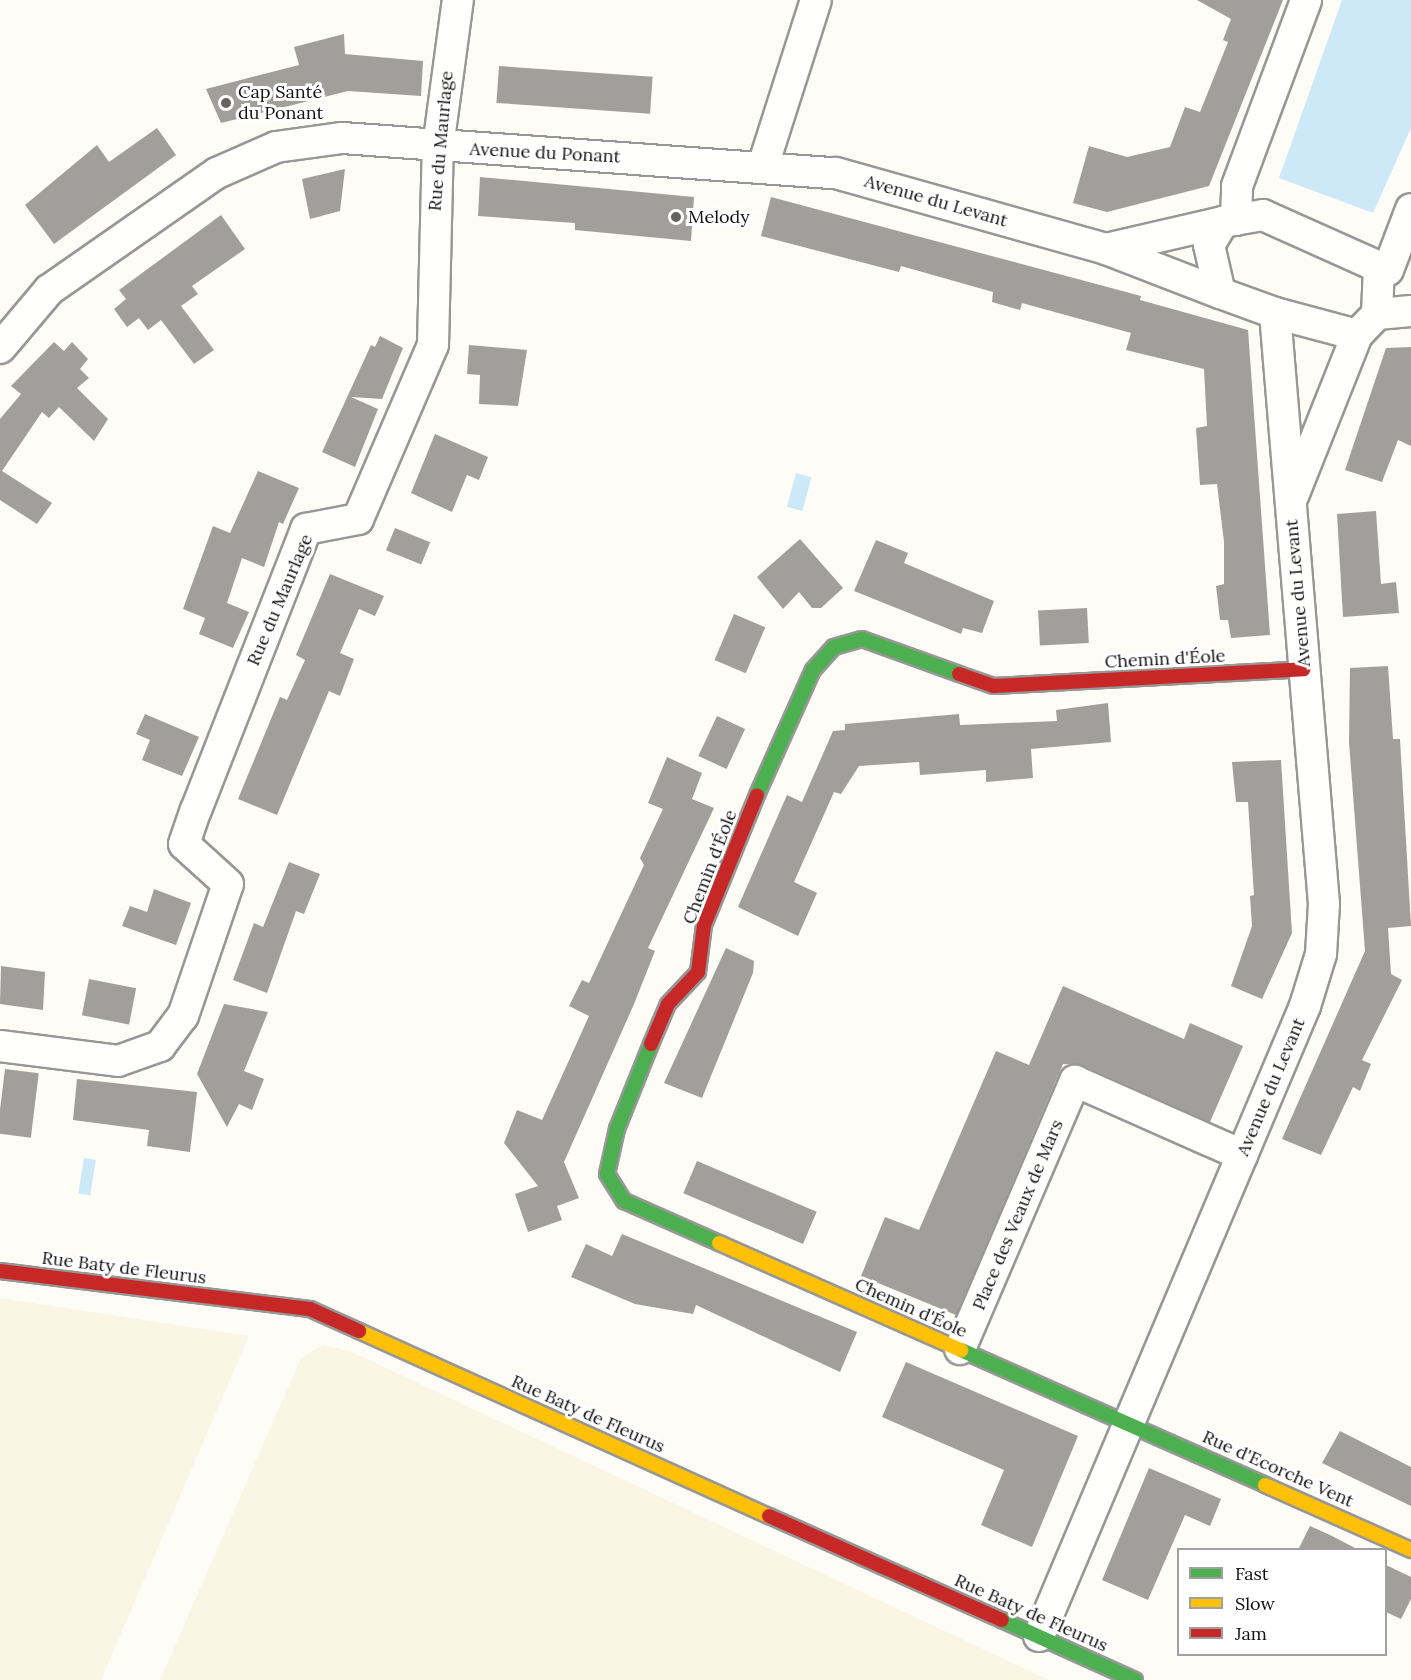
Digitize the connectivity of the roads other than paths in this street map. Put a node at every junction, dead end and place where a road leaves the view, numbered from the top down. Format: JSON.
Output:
{"nodes":[{"id":1,"x":458,"y":0,"type":"edge"},
{"id":2,"x":816,"y":0,"type":"edge"},
{"id":3,"x":1306,"y":0,"type":"edge"},
{"id":4,"x":438,"y":147,"type":"junction"},
{"id":5,"x":763,"y":166,"type":"junction"},
{"id":6,"x":1411,"y":209,"type":"edge"},
{"id":7,"x":1230,"y":221,"type":"junction"},
{"id":8,"x":1106,"y":249,"type":"junction"},
{"id":9,"x":1393,"y":272,"type":"edge"},
{"id":10,"x":1220,"y":293,"type":"junction"},
{"id":11,"x":1411,"y":311,"type":"edge"},
{"id":12,"x":1275,"y":313,"type":"junction"},
{"id":13,"x":1367,"y":325,"type":"junction"},
{"id":14,"x":0,"y":348,"type":"edge"},
{"id":15,"x":1290,"y":502,"type":"junction"},
{"id":16,"x":1304,"y":669,"type":"junction"},
{"id":17,"x":0,"y":1046,"type":"edge"},
{"id":18,"x":1242,"y":1155,"type":"junction"},
{"id":19,"x":0,"y":1271,"type":"edge"},
{"id":20,"x":960,"y":1349,"type":"junction"},
{"id":21,"x":1130,"y":1422,"type":"junction"},
{"id":22,"x":1411,"y":1550,"type":"edge"},
{"id":23,"x":1039,"y":1636,"type":"junction"},
{"id":24,"x":1136,"y":1680,"type":"edge"}],
"edges":[{"from":1,"to":4,"type":"street","name":"Rue du Maurlage"},
{"from":2,"to":5,"type":"street"},
{"from":3,"to":7,"type":"street"},
{"from":4,"to":5,"type":"street","name":"Avenue du Ponant"},
{"from":4,"to":14,"type":"street","name":"Avenue du Ponant"},
{"from":4,"to":17,"type":"street","name":"Rue du Maurlage"},
{"from":5,"to":8,"type":"street","name":"Avenue du Levant"},
{"from":6,"to":9,"type":"street","name":"Avenue du Levant"},
{"from":7,"to":8,"type":"street","name":"Avenue du Levant"},
{"from":7,"to":9,"type":"street","name":"Avenue du Levant"},
{"from":7,"to":10,"type":"street"},
{"from":8,"to":10,"type":"street","name":"Avenue du Levant"},
{"from":9,"to":13,"type":"street","name":"Avenue du Levant"},
{"from":10,"to":12,"type":"street","name":"Avenue du Levant"},
{"from":11,"to":13,"type":"street"},
{"from":12,"to":13,"type":"street","name":"Avenue du Levant"},
{"from":12,"to":15,"type":"street","name":"Avenue du Levant"},
{"from":13,"to":15,"type":"street","name":"Avenue du Levant"},
{"from":15,"to":16,"type":"street","name":"Avenue du Levant"},
{"from":16,"to":18,"type":"street","name":"Avenue du Levant"},
{"from":16,"to":20,"type":"street","name":"Chemin d'Éole"},
{"from":18,"to":20,"type":"street","name":"Place des Veaux de Mars"},
{"from":18,"to":21,"type":"street","name":"Avenue du Levant"},
{"from":19,"to":23,"type":"street","name":"Rue Baty de Fleurus"},
{"from":20,"to":21,"type":"street","name":"Chemin d'Éole"},
{"from":21,"to":22,"type":"street","name":"Rue d'Ecorche Vent"},
{"from":21,"to":23,"type":"street","name":"Avenue du Levant"},
{"from":23,"to":24,"type":"street","name":"Rue Baty de Fleurus"}]}
